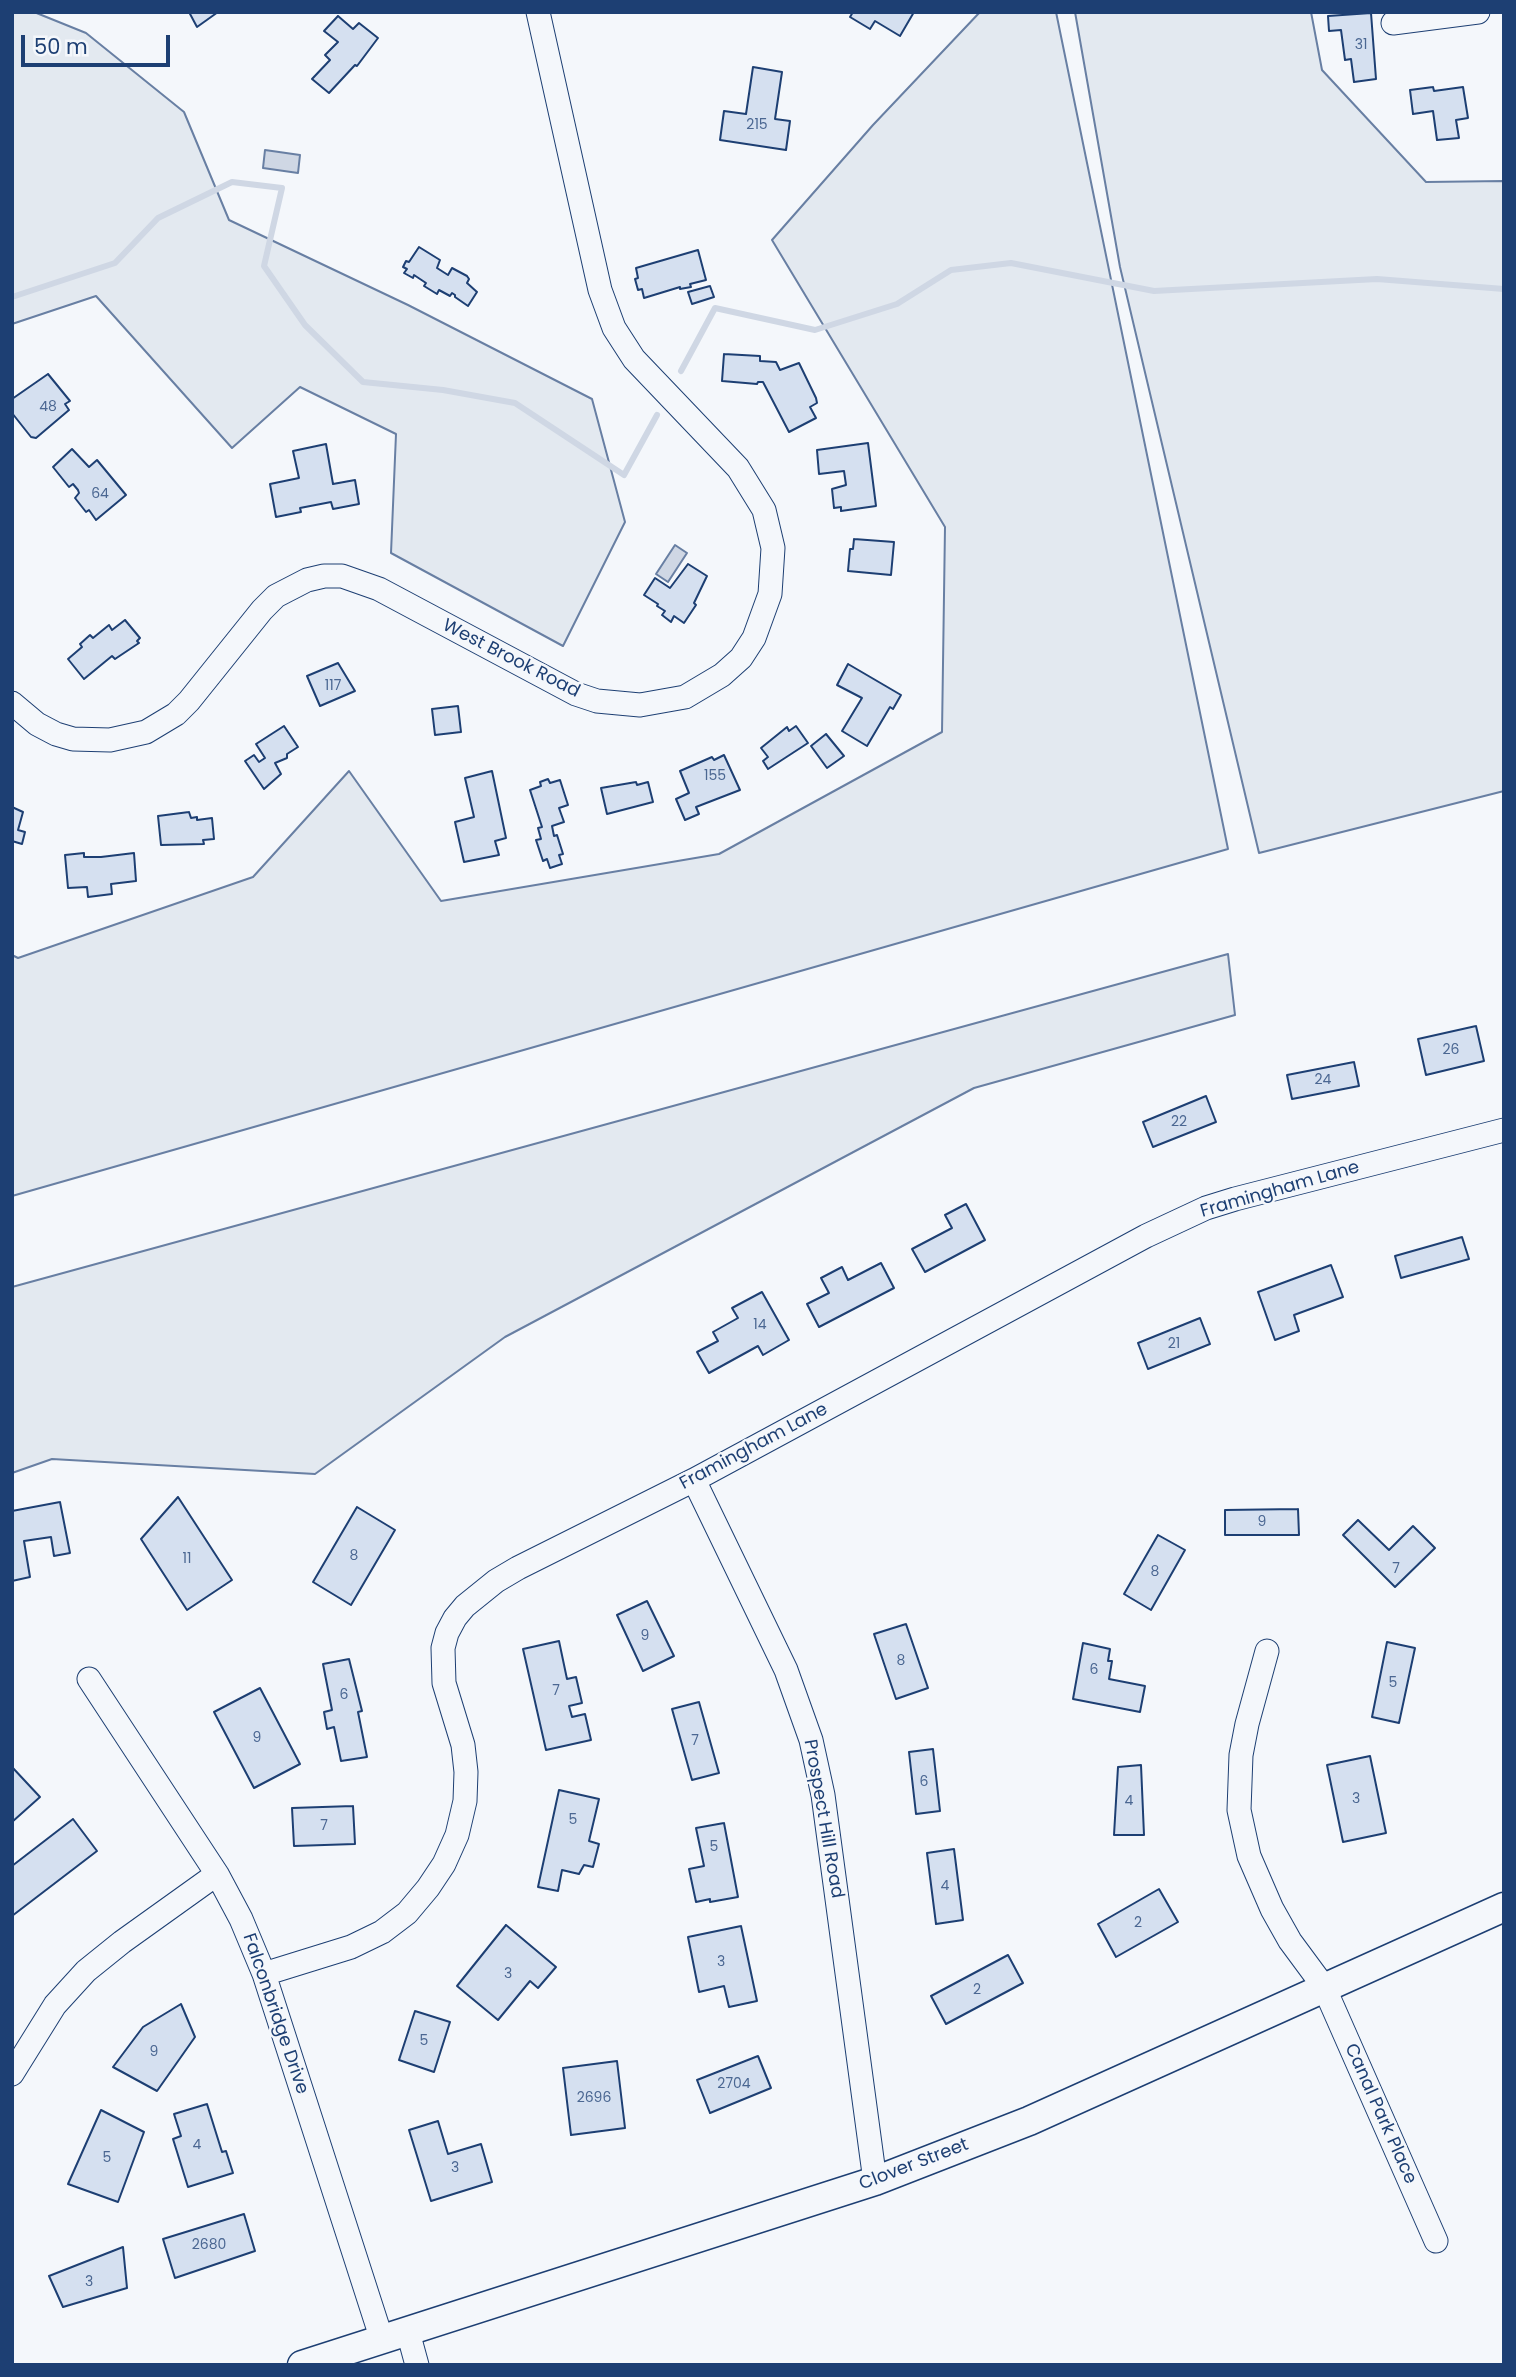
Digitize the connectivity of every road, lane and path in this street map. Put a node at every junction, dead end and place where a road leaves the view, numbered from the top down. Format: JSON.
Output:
{"nodes":[{"id":1,"x":538,"y":12,"type":"edge"},
{"id":2,"x":1478,"y":12,"type":"edge"},
{"id":3,"x":1393,"y":23,"type":"dead end"},
{"id":4,"x":12,"y":703,"type":"edge"},
{"id":5,"x":1504,"y":1130,"type":"edge"},
{"id":6,"x":694,"y":1480,"type":"junction"},
{"id":7,"x":1266,"y":1651,"type":"dead end"},
{"id":8,"x":89,"y":1678,"type":"dead end"},
{"id":9,"x":218,"y":1874,"type":"junction"},
{"id":10,"x":1504,"y":1907,"type":"edge"},
{"id":11,"x":264,"y":1975,"type":"junction"},
{"id":12,"x":1324,"y":1987,"type":"junction"},
{"id":13,"x":12,"y":2074,"type":"edge"},
{"id":14,"x":875,"y":2181,"type":"junction"},
{"id":15,"x":1436,"y":2241,"type":"dead end"},
{"id":16,"x":395,"y":2336,"type":"junction"},
{"id":17,"x":303,"y":2365,"type":"edge"},
{"id":18,"x":417,"y":2365,"type":"edge"}],
"edges":[{"from":1,"to":4,"type":"street","name":"West Brook Road"},
{"from":2,"to":3,"type":"street"},
{"from":5,"to":6,"type":"street","name":"Framingham Lane"},
{"from":6,"to":11,"type":"street","name":"Framingham Lane"},
{"from":6,"to":14,"type":"street","name":"Prospect Hill Road"},
{"from":7,"to":12,"type":"street","name":"Canal Park Place"},
{"from":8,"to":9,"type":"street","name":"Falconbridge Drive"},
{"from":9,"to":11,"type":"street","name":"Falconbridge Drive"},
{"from":9,"to":13,"type":"street"},
{"from":10,"to":12,"type":"main road","name":"Clover Street"},
{"from":11,"to":16,"type":"street","name":"Falconbridge Drive"},
{"from":12,"to":14,"type":"main road","name":"Clover Street"},
{"from":12,"to":15,"type":"street","name":"Canal Park Place"},
{"from":14,"to":16,"type":"main road","name":"Clover Street"},
{"from":16,"to":17,"type":"main road","name":"Clover Street"},
{"from":16,"to":18,"type":"street","name":"Falconbridge Drive"}]}
